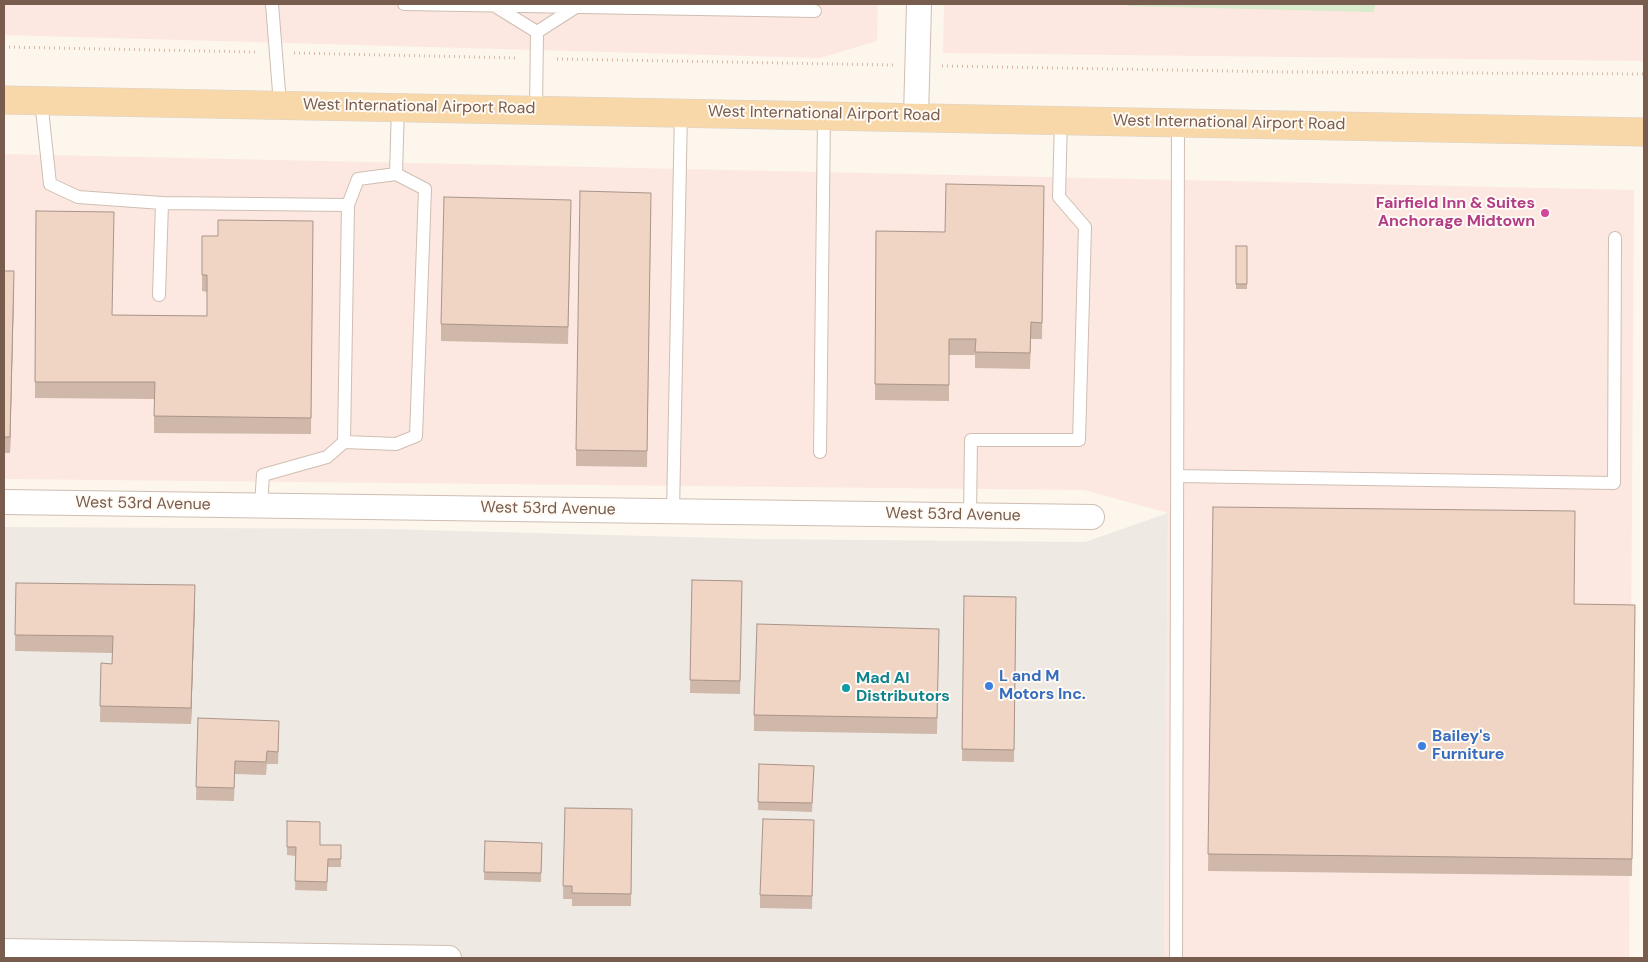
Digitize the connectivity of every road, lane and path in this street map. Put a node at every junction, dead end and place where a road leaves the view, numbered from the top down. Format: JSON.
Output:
{"nodes":[{"id":1,"x":272,"y":4,"type":"edge"},
{"id":2,"x":404,"y":4,"type":"edge"},
{"id":3,"x":918,"y":4,"type":"edge"},
{"id":4,"x":495,"y":6,"type":"junction"},
{"id":5,"x":576,"y":7,"type":"junction"},
{"id":6,"x":815,"y":11,"type":"dead end"},
{"id":7,"x":537,"y":32,"type":"junction"},
{"id":8,"x":4,"y":47,"type":"edge"},
{"id":9,"x":276,"y":52,"type":"junction"},
{"id":10,"x":537,"y":59,"type":"junction"},
{"id":11,"x":917,"y":65,"type":"junction"},
{"id":12,"x":1644,"y":74,"type":"edge"},
{"id":13,"x":4,"y":100,"type":"edge"},
{"id":14,"x":41,"y":100,"type":"junction"},
{"id":15,"x":280,"y":104,"type":"junction"},
{"id":16,"x":398,"y":106,"type":"junction"},
{"id":17,"x":536,"y":109,"type":"junction"},
{"id":18,"x":681,"y":111,"type":"junction"},
{"id":19,"x":824,"y":114,"type":"junction"},
{"id":20,"x":916,"y":116,"type":"junction"},
{"id":21,"x":1061,"y":119,"type":"junction"},
{"id":22,"x":1178,"y":121,"type":"junction"},
{"id":23,"x":1644,"y":132,"type":"edge"},
{"id":24,"x":396,"y":174,"type":"junction"},
{"id":25,"x":162,"y":203,"type":"junction"},
{"id":26,"x":348,"y":204,"type":"junction"},
{"id":27,"x":1616,"y":238,"type":"dead end"},
{"id":28,"x":159,"y":295,"type":"dead end"},
{"id":29,"x":344,"y":442,"type":"junction"},
{"id":30,"x":820,"y":452,"type":"dead end"},
{"id":31,"x":1177,"y":476,"type":"junction"},
{"id":32,"x":4,"y":502,"type":"edge"},
{"id":33,"x":261,"y":505,"type":"junction"},
{"id":34,"x":673,"y":511,"type":"junction"},
{"id":35,"x":970,"y":516,"type":"junction"},
{"id":36,"x":1092,"y":517,"type":"dead end"},
{"id":37,"x":4,"y":951,"type":"edge"},
{"id":38,"x":449,"y":958,"type":"edge"},
{"id":39,"x":1176,"y":958,"type":"edge"}],
"edges":[{"from":1,"to":9,"type":"lane"},
{"from":2,"to":4,"type":"lane"},
{"from":3,"to":11,"type":"street"},
{"from":4,"to":5,"type":"lane"},
{"from":4,"to":7,"type":"lane"},
{"from":5,"to":6,"type":"lane"},
{"from":5,"to":7,"type":"lane"},
{"from":7,"to":10,"type":"lane"},
{"from":8,"to":9,"type":"path"},
{"from":9,"to":10,"type":"path"},
{"from":9,"to":15,"type":"lane"},
{"from":10,"to":11,"type":"path"},
{"from":10,"to":17,"type":"lane"},
{"from":11,"to":12,"type":"path"},
{"from":11,"to":20,"type":"street"},
{"from":13,"to":14,"type":"main road","name":"West International Airport Road"},
{"from":14,"to":15,"type":"main road","name":"West International Airport Road"},
{"from":14,"to":25,"type":"lane"},
{"from":15,"to":16,"type":"main road","name":"West International Airport Road"},
{"from":16,"to":17,"type":"main road","name":"West International Airport Road"},
{"from":16,"to":24,"type":"lane"},
{"from":17,"to":18,"type":"main road","name":"West International Airport Road"},
{"from":18,"to":19,"type":"main road","name":"West International Airport Road"},
{"from":18,"to":34,"type":"lane"},
{"from":19,"to":20,"type":"main road","name":"West International Airport Road"},
{"from":19,"to":30,"type":"lane"},
{"from":20,"to":21,"type":"main road","name":"West International Airport Road"},
{"from":21,"to":22,"type":"main road","name":"West International Airport Road"},
{"from":21,"to":35,"type":"lane"},
{"from":22,"to":23,"type":"main road","name":"West International Airport Road"},
{"from":22,"to":31,"type":"lane"},
{"from":24,"to":26,"type":"lane"},
{"from":24,"to":29,"type":"lane"},
{"from":25,"to":26,"type":"lane"},
{"from":25,"to":28,"type":"lane"},
{"from":26,"to":29,"type":"lane"},
{"from":27,"to":31,"type":"lane"},
{"from":29,"to":33,"type":"lane"},
{"from":31,"to":39,"type":"lane"},
{"from":32,"to":33,"type":"street","name":"West 53rd Avenue"},
{"from":33,"to":34,"type":"street","name":"West 53rd Avenue"},
{"from":34,"to":35,"type":"street","name":"West 53rd Avenue"},
{"from":35,"to":36,"type":"street","name":"West 53rd Avenue"},
{"from":37,"to":38,"type":"street"}]}
